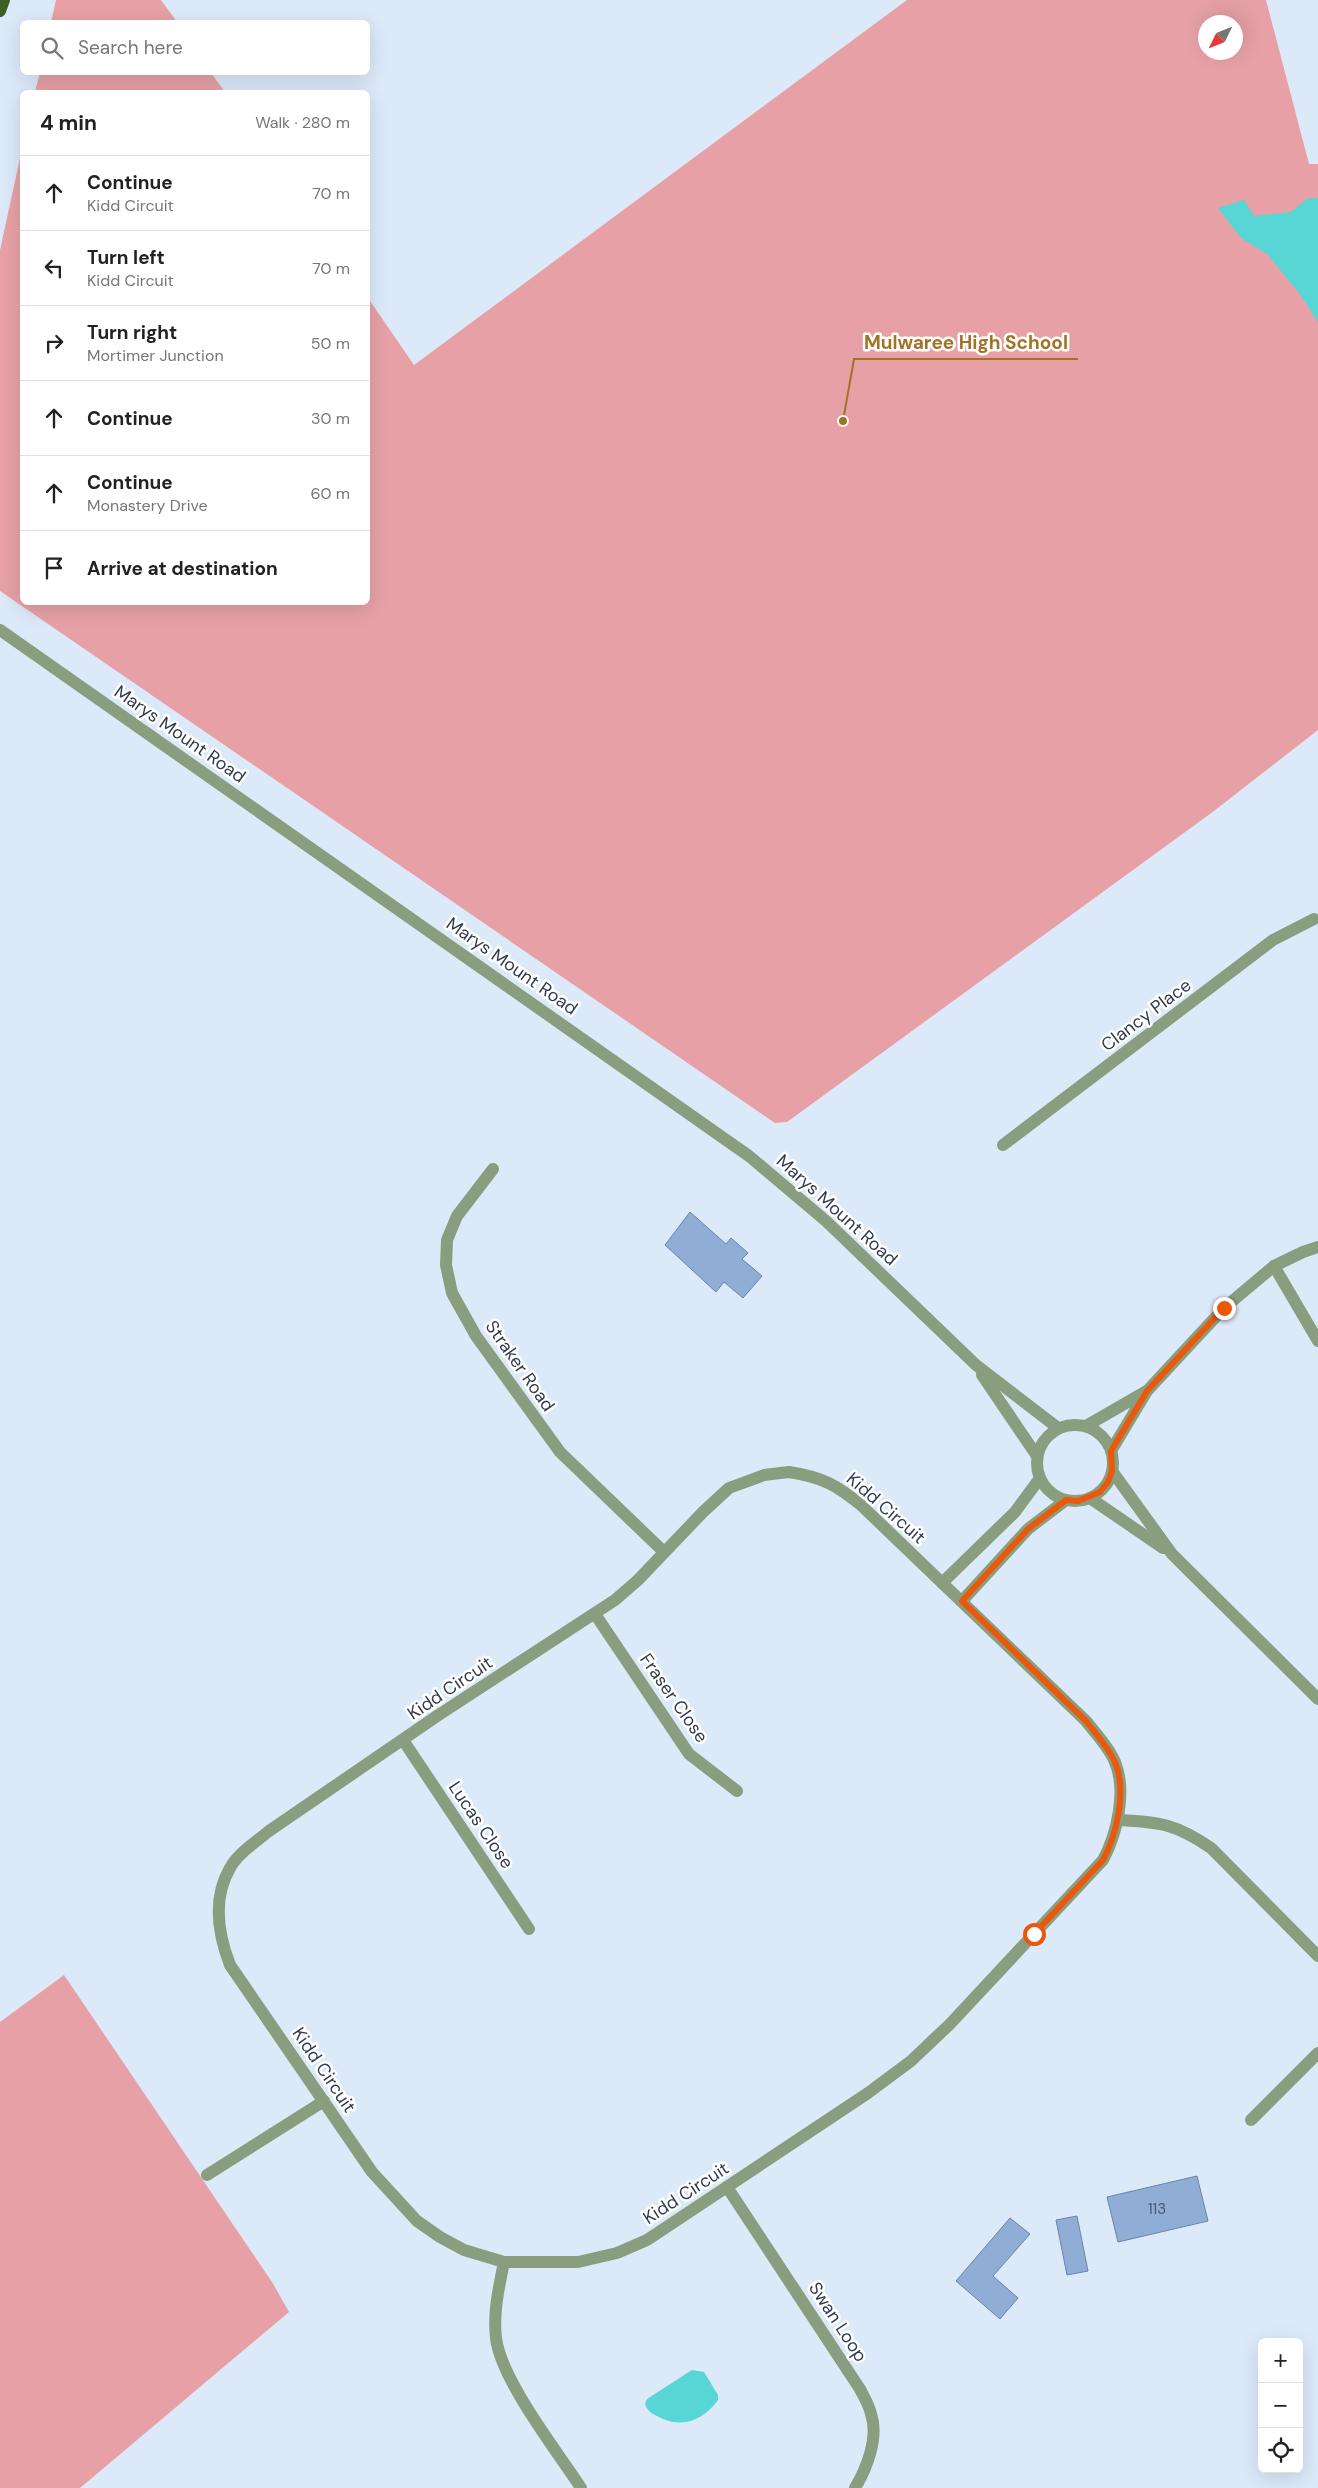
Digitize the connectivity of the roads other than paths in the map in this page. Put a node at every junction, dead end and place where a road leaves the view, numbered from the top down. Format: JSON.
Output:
{"nodes":[{"id":1,"x":0,"y":630,"type":"edge"},
{"id":2,"x":1317,"y":920,"type":"edge"},
{"id":3,"x":1003,"y":1145,"type":"dead end"},
{"id":4,"x":493,"y":1169,"type":"dead end"},
{"id":5,"x":1318,"y":1247,"type":"edge"},
{"id":6,"x":1274,"y":1266,"type":"junction"},
{"id":7,"x":1318,"y":1341,"type":"edge"},
{"id":8,"x":976,"y":1365,"type":"junction"},
{"id":9,"x":1147,"y":1391,"type":"junction"},
{"id":10,"x":1086,"y":1426,"type":"junction"},
{"id":11,"x":1058,"y":1428,"type":"junction"},
{"id":12,"x":1111,"y":1451,"type":"junction"},
{"id":13,"x":1037,"y":1456,"type":"junction"},
{"id":14,"x":1112,"y":1471,"type":"junction"},
{"id":15,"x":1040,"y":1478,"type":"junction"},
{"id":16,"x":1090,"y":1498,"type":"junction"},
{"id":17,"x":1066,"y":1500,"type":"junction"},
{"id":18,"x":664,"y":1552,"type":"junction"},
{"id":19,"x":1172,"y":1554,"type":"junction"},
{"id":20,"x":942,"y":1583,"type":"junction"},
{"id":21,"x":962,"y":1601,"type":"junction"},
{"id":22,"x":594,"y":1614,"type":"junction"},
{"id":23,"x":1318,"y":1699,"type":"edge"},
{"id":24,"x":403,"y":1740,"type":"junction"},
{"id":25,"x":737,"y":1791,"type":"dead end"},
{"id":26,"x":1119,"y":1820,"type":"junction"},
{"id":27,"x":530,"y":1928,"type":"dead end"},
{"id":28,"x":1318,"y":1956,"type":"edge"},
{"id":29,"x":1318,"y":2053,"type":"edge"},
{"id":30,"x":324,"y":2101,"type":"junction"},
{"id":31,"x":1250,"y":2120,"type":"dead end"},
{"id":32,"x":207,"y":2174,"type":"dead end"},
{"id":33,"x":727,"y":2187,"type":"junction"},
{"id":34,"x":504,"y":2262,"type":"junction"},
{"id":35,"x":581,"y":2488,"type":"edge"},
{"id":36,"x":855,"y":2488,"type":"edge"}],
"edges":[{"from":1,"to":8,"type":"street","name":"Marys Mount Road"},
{"from":2,"to":3,"type":"street","name":"Clancy Place"},
{"from":4,"to":18,"type":"street","name":"Straker Road"},
{"from":5,"to":6,"type":"street"},
{"from":6,"to":7,"type":"street"},
{"from":6,"to":9,"type":"street"},
{"from":8,"to":11,"type":"street","name":"Marys Mount Road"},
{"from":8,"to":13,"type":"street","name":"Marys Mount Road"},
{"from":9,"to":10,"type":"street"},
{"from":9,"to":12,"type":"street"},
{"from":10,"to":11,"type":"street"},
{"from":10,"to":12,"type":"street"},
{"from":11,"to":13,"type":"street"},
{"from":12,"to":14,"type":"street"},
{"from":13,"to":15,"type":"street"},
{"from":14,"to":16,"type":"street"},
{"from":14,"to":19,"type":"street"},
{"from":15,"to":17,"type":"street"},
{"from":15,"to":20,"type":"street"},
{"from":16,"to":17,"type":"street"},
{"from":16,"to":19,"type":"street"},
{"from":17,"to":21,"type":"street"},
{"from":18,"to":20,"type":"street","name":"Kidd Circuit"},
{"from":18,"to":22,"type":"street","name":"Kidd Circuit"},
{"from":19,"to":23,"type":"street"},
{"from":20,"to":21,"type":"street","name":"Kidd Circuit"},
{"from":21,"to":26,"type":"street","name":"Kidd Circuit"},
{"from":22,"to":24,"type":"street","name":"Kidd Circuit"},
{"from":22,"to":25,"type":"street","name":"Fraser Close"},
{"from":24,"to":27,"type":"street","name":"Lucas Close"},
{"from":24,"to":30,"type":"street","name":"Kidd Circuit"},
{"from":26,"to":28,"type":"street"},
{"from":26,"to":33,"type":"street","name":"Kidd Circuit"},
{"from":29,"to":31,"type":"street"},
{"from":30,"to":32,"type":"street"},
{"from":30,"to":34,"type":"street","name":"Kidd Circuit"},
{"from":33,"to":34,"type":"street","name":"Kidd Circuit"},
{"from":33,"to":36,"type":"street","name":"Swan Loop"},
{"from":34,"to":35,"type":"street"}]}
